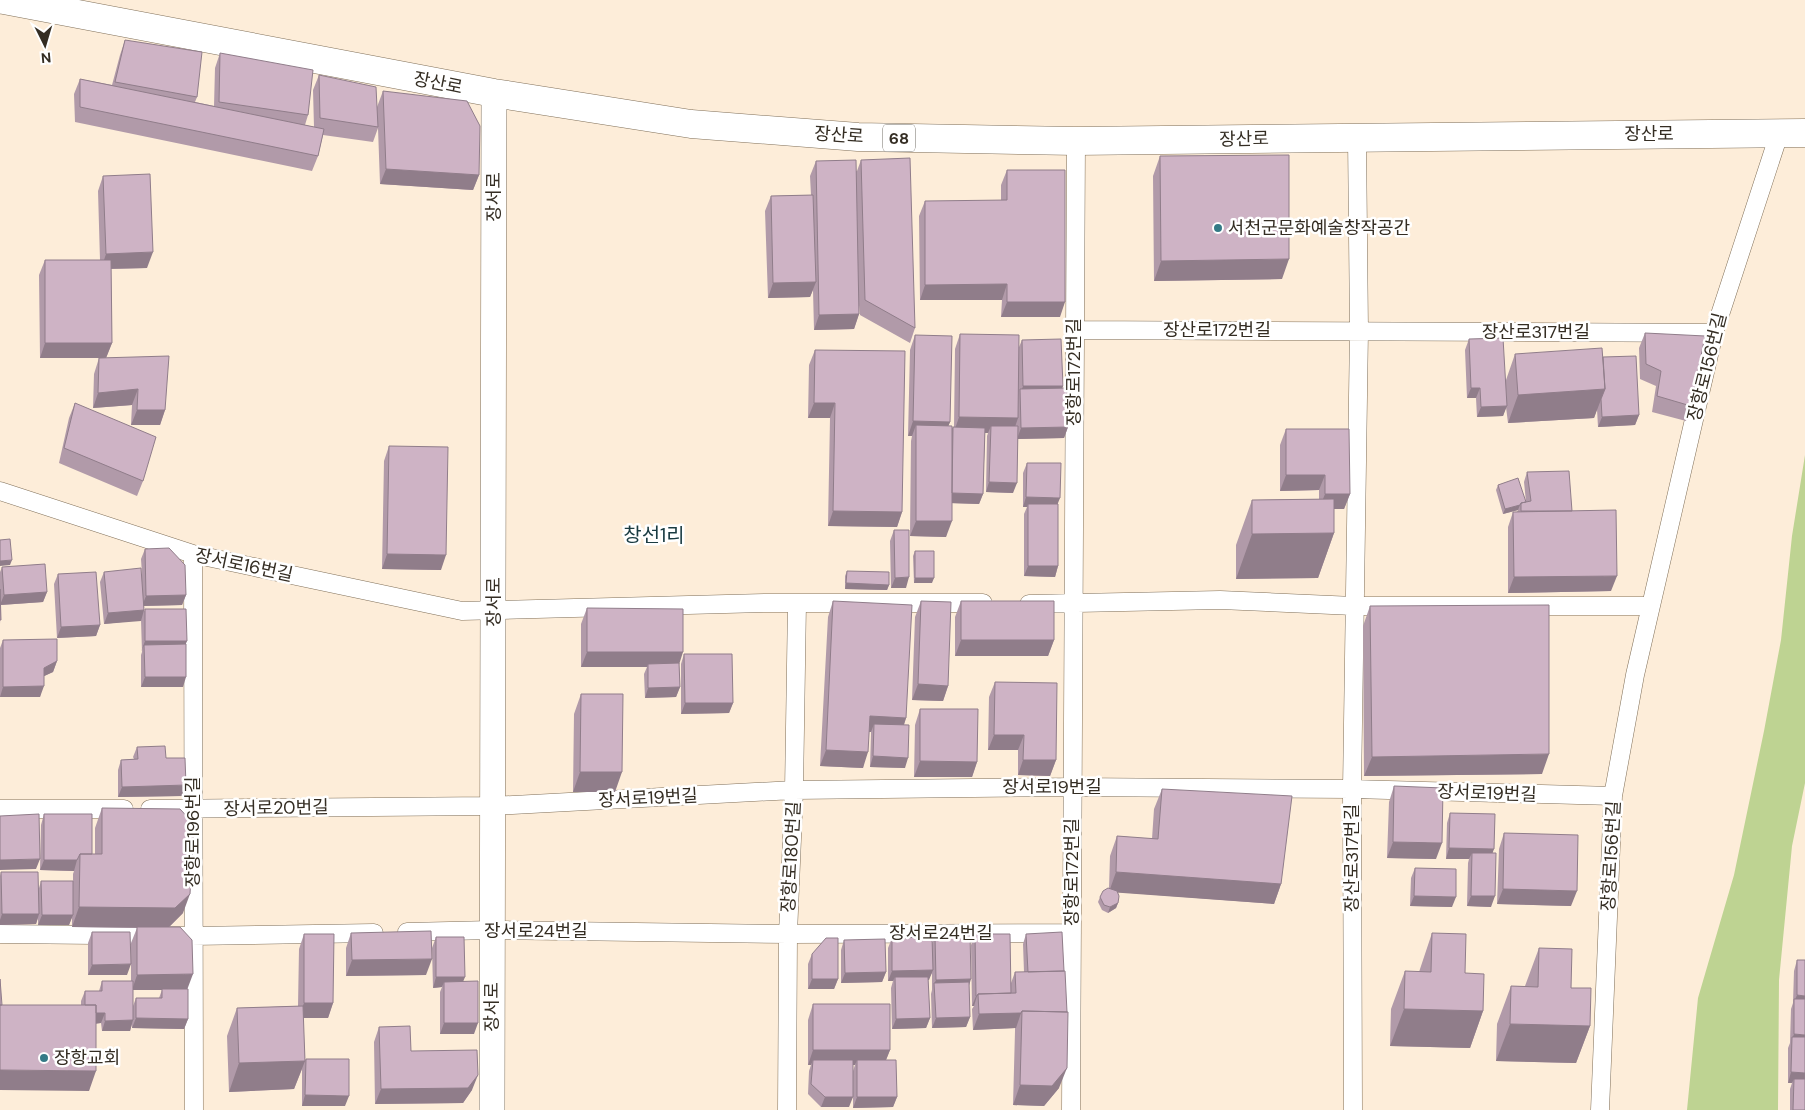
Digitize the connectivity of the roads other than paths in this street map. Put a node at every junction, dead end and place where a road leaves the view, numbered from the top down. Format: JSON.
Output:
{"nodes":[{"id":1,"x":4,"y":0,"type":"edge"},
{"id":2,"x":494,"y":94,"type":"junction"},
{"id":3,"x":1792,"y":133,"type":"edge"},
{"id":4,"x":1356,"y":138,"type":"junction"},
{"id":5,"x":1076,"y":141,"type":"junction"},
{"id":6,"x":1075,"y":330,"type":"junction"},
{"id":7,"x":1359,"y":331,"type":"junction"},
{"id":8,"x":1714,"y":333,"type":"junction"},
{"id":9,"x":0,"y":491,"type":"edge"},
{"id":10,"x":193,"y":554,"type":"junction"},
{"id":11,"x":797,"y":603,"type":"junction"},
{"id":12,"x":1072,"y":604,"type":"junction"},
{"id":13,"x":1354,"y":606,"type":"junction"},
{"id":14,"x":1651,"y":606,"type":"junction"},
{"id":15,"x":494,"y":611,"type":"junction"},
{"id":16,"x":1072,"y":787,"type":"junction"},
{"id":17,"x":1352,"y":789,"type":"junction"},
{"id":18,"x":794,"y":790,"type":"junction"},
{"id":19,"x":1613,"y":796,"type":"junction"},
{"id":20,"x":492,"y":806,"type":"junction"},
{"id":21,"x":0,"y":809,"type":"edge"},
{"id":22,"x":194,"y":809,"type":"junction"},
{"id":23,"x":492,"y":930,"type":"junction"},
{"id":24,"x":1072,"y":933,"type":"junction"},
{"id":25,"x":0,"y":934,"type":"edge"},
{"id":26,"x":788,"y":934,"type":"junction"},
{"id":27,"x":192,"y":936,"type":"junction"},
{"id":28,"x":194,"y":1110,"type":"edge"},
{"id":29,"x":492,"y":1110,"type":"edge"},
{"id":30,"x":786,"y":1110,"type":"edge"},
{"id":31,"x":1071,"y":1110,"type":"edge"},
{"id":32,"x":1353,"y":1110,"type":"edge"},
{"id":33,"x":1600,"y":1110,"type":"edge"}],
"edges":[{"from":1,"to":2,"type":"main road","name":"장산로","number":"68"},
{"from":2,"to":5,"type":"main road","name":"장산로","number":"68"},
{"from":2,"to":15,"type":"main road","name":"장서로"},
{"from":3,"to":4,"type":"main road","name":"장산로","number":"68"},
{"from":3,"to":8,"type":"street","name":"장항로156번길"},
{"from":4,"to":5,"type":"main road","name":"장산로","number":"68"},
{"from":4,"to":7,"type":"street","name":"장산로317번길"},
{"from":5,"to":6,"type":"street","name":"장항로172번길"},
{"from":6,"to":7,"type":"street","name":"장산로172번길"},
{"from":6,"to":12,"type":"street","name":"장항로172번길"},
{"from":7,"to":8,"type":"street","name":"장산로317번길"},
{"from":7,"to":13,"type":"street","name":"장산로317번길"},
{"from":8,"to":14,"type":"street","name":"장항로156번길"},
{"from":9,"to":10,"type":"street","name":"장서로16번길"},
{"from":10,"to":15,"type":"street","name":"장서로16번길"},
{"from":10,"to":22,"type":"street","name":"장항로196번길"},
{"from":11,"to":12,"type":"street","name":"장서로16번길"},
{"from":11,"to":15,"type":"street","name":"장서로16번길"},
{"from":11,"to":18,"type":"street","name":"장항로180번길"},
{"from":12,"to":13,"type":"street"},
{"from":12,"to":16,"type":"street","name":"장항로172번길"},
{"from":13,"to":14,"type":"street"},
{"from":13,"to":17,"type":"street","name":"장산로317번길"},
{"from":14,"to":19,"type":"street","name":"장항로156번길"},
{"from":15,"to":20,"type":"main road","name":"장서로"},
{"from":16,"to":17,"type":"street","name":"장서로19번길"},
{"from":16,"to":18,"type":"street","name":"장서로19번길"},
{"from":16,"to":24,"type":"street","name":"장항로172번길"},
{"from":17,"to":19,"type":"street","name":"장서로19번길"},
{"from":17,"to":32,"type":"street","name":"장산로317번길"},
{"from":18,"to":20,"type":"street","name":"장서로19번길"},
{"from":18,"to":26,"type":"street","name":"장항로180번길"},
{"from":19,"to":33,"type":"street","name":"장항로156번길"},
{"from":20,"to":22,"type":"street","name":"장서로20번길"},
{"from":20,"to":23,"type":"main road","name":"장서로"},
{"from":21,"to":22,"type":"street","name":"장서로20번길"},
{"from":22,"to":27,"type":"street","name":"장항로196번길"},
{"from":23,"to":26,"type":"street","name":"장서로24번길"},
{"from":23,"to":27,"type":"street","name":"장서로24번길"},
{"from":23,"to":29,"type":"main road","name":"장서로"},
{"from":24,"to":26,"type":"street","name":"장서로24번길"},
{"from":24,"to":31,"type":"street","name":"장항로172번길"},
{"from":25,"to":27,"type":"street","name":"장서로24번길"},
{"from":26,"to":30,"type":"street","name":"장항로180번길"},
{"from":27,"to":28,"type":"street","name":"장항로196번길"}]}
